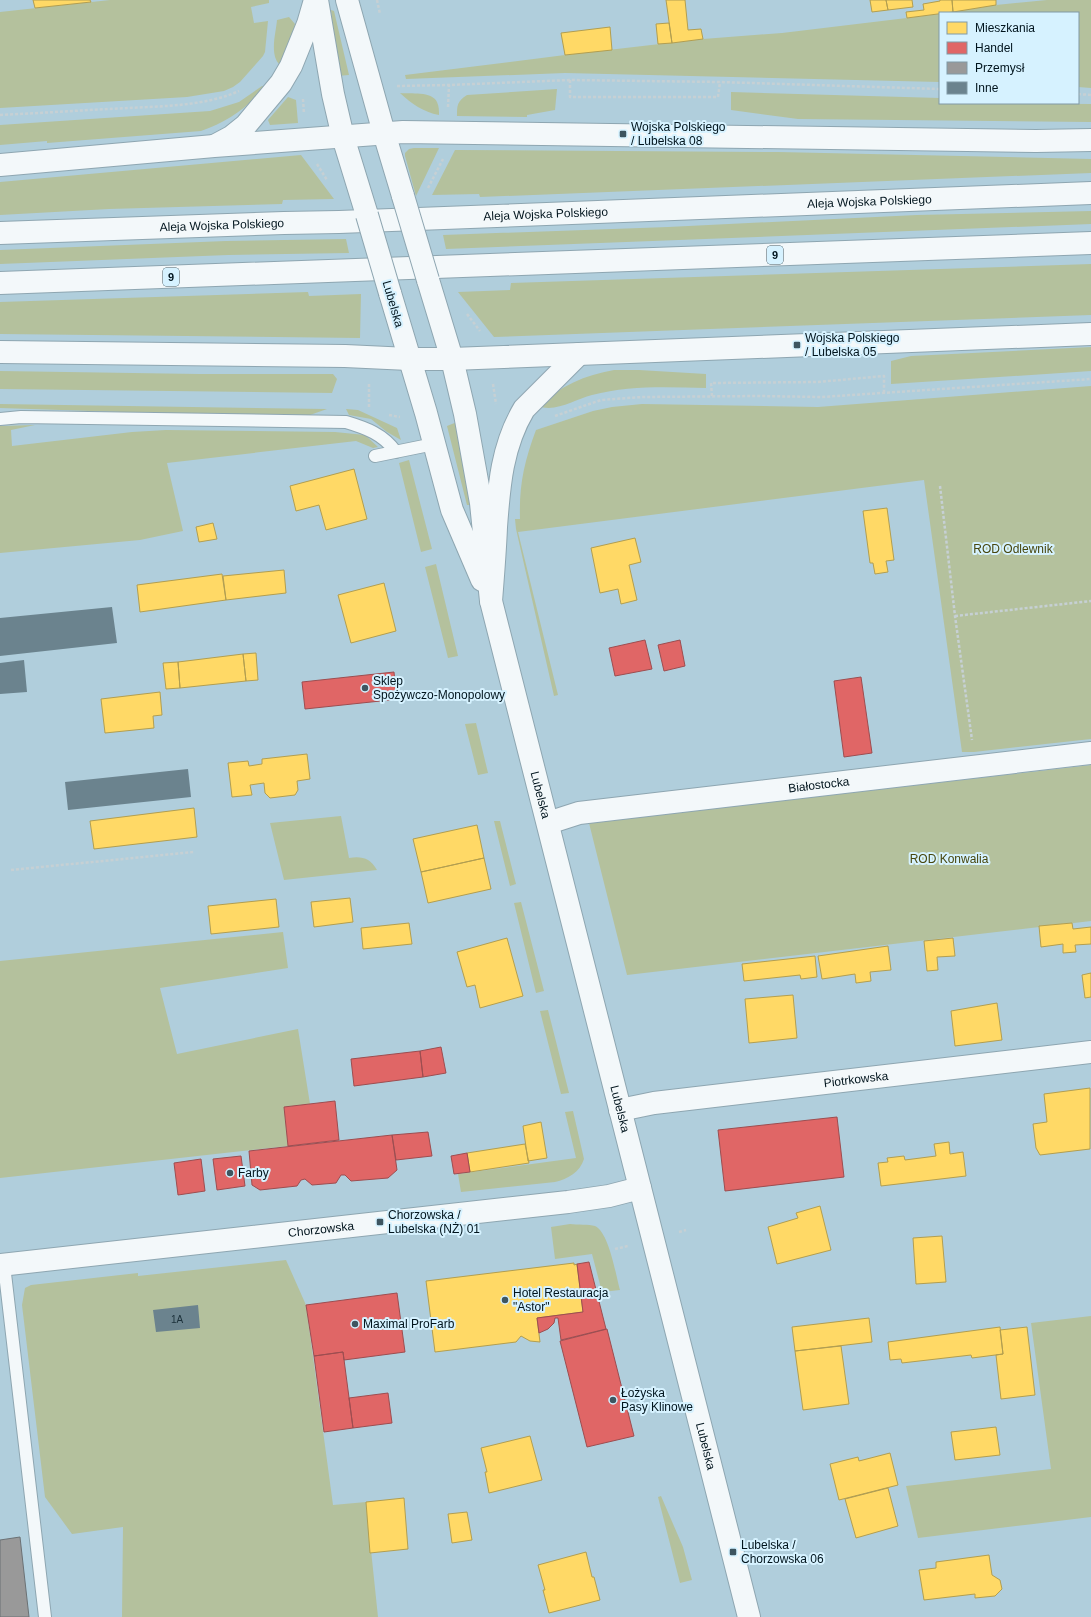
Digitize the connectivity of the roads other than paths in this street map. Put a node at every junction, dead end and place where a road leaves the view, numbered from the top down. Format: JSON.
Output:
{"nodes":[{"id":1,"x":316,"y":0,"type":"edge"},
{"id":2,"x":347,"y":0,"type":"edge"},
{"id":3,"x":384,"y":133,"type":"junction"},
{"id":4,"x":344,"y":137,"type":"junction"},
{"id":5,"x":1091,"y":140,"type":"edge"},
{"id":6,"x":214,"y":146,"type":"junction"},
{"id":7,"x":0,"y":165,"type":"edge"},
{"id":8,"x":1091,"y":193,"type":"edge"},
{"id":9,"x":0,"y":233,"type":"edge"},
{"id":10,"x":1091,"y":243,"type":"edge"},
{"id":11,"x":0,"y":283,"type":"edge"},
{"id":12,"x":1091,"y":334,"type":"edge"},
{"id":13,"x":0,"y":352,"type":"edge"},
{"id":14,"x":579,"y":354,"type":"junction"},
{"id":15,"x":409,"y":359,"type":"junction"},
{"id":16,"x":452,"y":359,"type":"junction"},
{"id":17,"x":0,"y":419,"type":"edge"},
{"id":18,"x":434,"y":444,"type":"junction"},
{"id":19,"x":396,"y":452,"type":"junction"},
{"id":20,"x":375,"y":456,"type":"dead end"},
{"id":21,"x":491,"y":601,"type":"junction"},
{"id":22,"x":1091,"y":753,"type":"edge"},
{"id":23,"x":548,"y":823,"type":"junction"},
{"id":24,"x":1091,"y":1052,"type":"edge"},
{"id":25,"x":620,"y":1110,"type":"junction"},
{"id":26,"x":640,"y":1188,"type":"junction"},
{"id":27,"x":2,"y":1265,"type":"edge"},
{"id":28,"x":46,"y":1617,"type":"edge"},
{"id":29,"x":749,"y":1617,"type":"edge"}],
"edges":[{"from":1,"to":4,"type":"main road","name":"Lubelska"},
{"from":1,"to":6,"type":"main road"},
{"from":2,"to":3,"type":"main road","name":"Lubelska"},
{"from":3,"to":4,"type":"main road"},
{"from":3,"to":5,"type":"main road"},
{"from":3,"to":16,"type":"main road","name":"Lubelska","bridge":true},
{"from":4,"to":6,"type":"main road"},
{"from":4,"to":15,"type":"main road","name":"Lubelska","bridge":true},
{"from":6,"to":7,"type":"main road"},
{"from":8,"to":9,"type":"main road","name":"Aleja Wojska Polskiego"},
{"from":10,"to":11,"type":"main road","number":"9"},
{"from":12,"to":14,"type":"main road"},
{"from":13,"to":15,"type":"main road"},
{"from":14,"to":16,"type":"main road"},
{"from":14,"to":21,"type":"main road"},
{"from":15,"to":16,"type":"main road"},
{"from":15,"to":18,"type":"main road","name":"Lubelska"},
{"from":16,"to":21,"type":"main road","name":"Lubelska"},
{"from":17,"to":19,"type":"lane"},
{"from":18,"to":19,"type":"lane"},
{"from":18,"to":21,"type":"main road","name":"Lubelska"},
{"from":19,"to":20,"type":"lane"},
{"from":21,"to":23,"type":"main road","name":"Lubelska"},
{"from":22,"to":23,"type":"main road","name":"Białostocka"},
{"from":23,"to":25,"type":"main road","name":"Lubelska"},
{"from":24,"to":25,"type":"main road","name":"Piotrkowska"},
{"from":25,"to":26,"type":"main road","name":"Lubelska"},
{"from":26,"to":27,"type":"main road","name":"Chorzowska"},
{"from":26,"to":29,"type":"main road","name":"Lubelska"},
{"from":27,"to":28,"type":"lane"}]}
